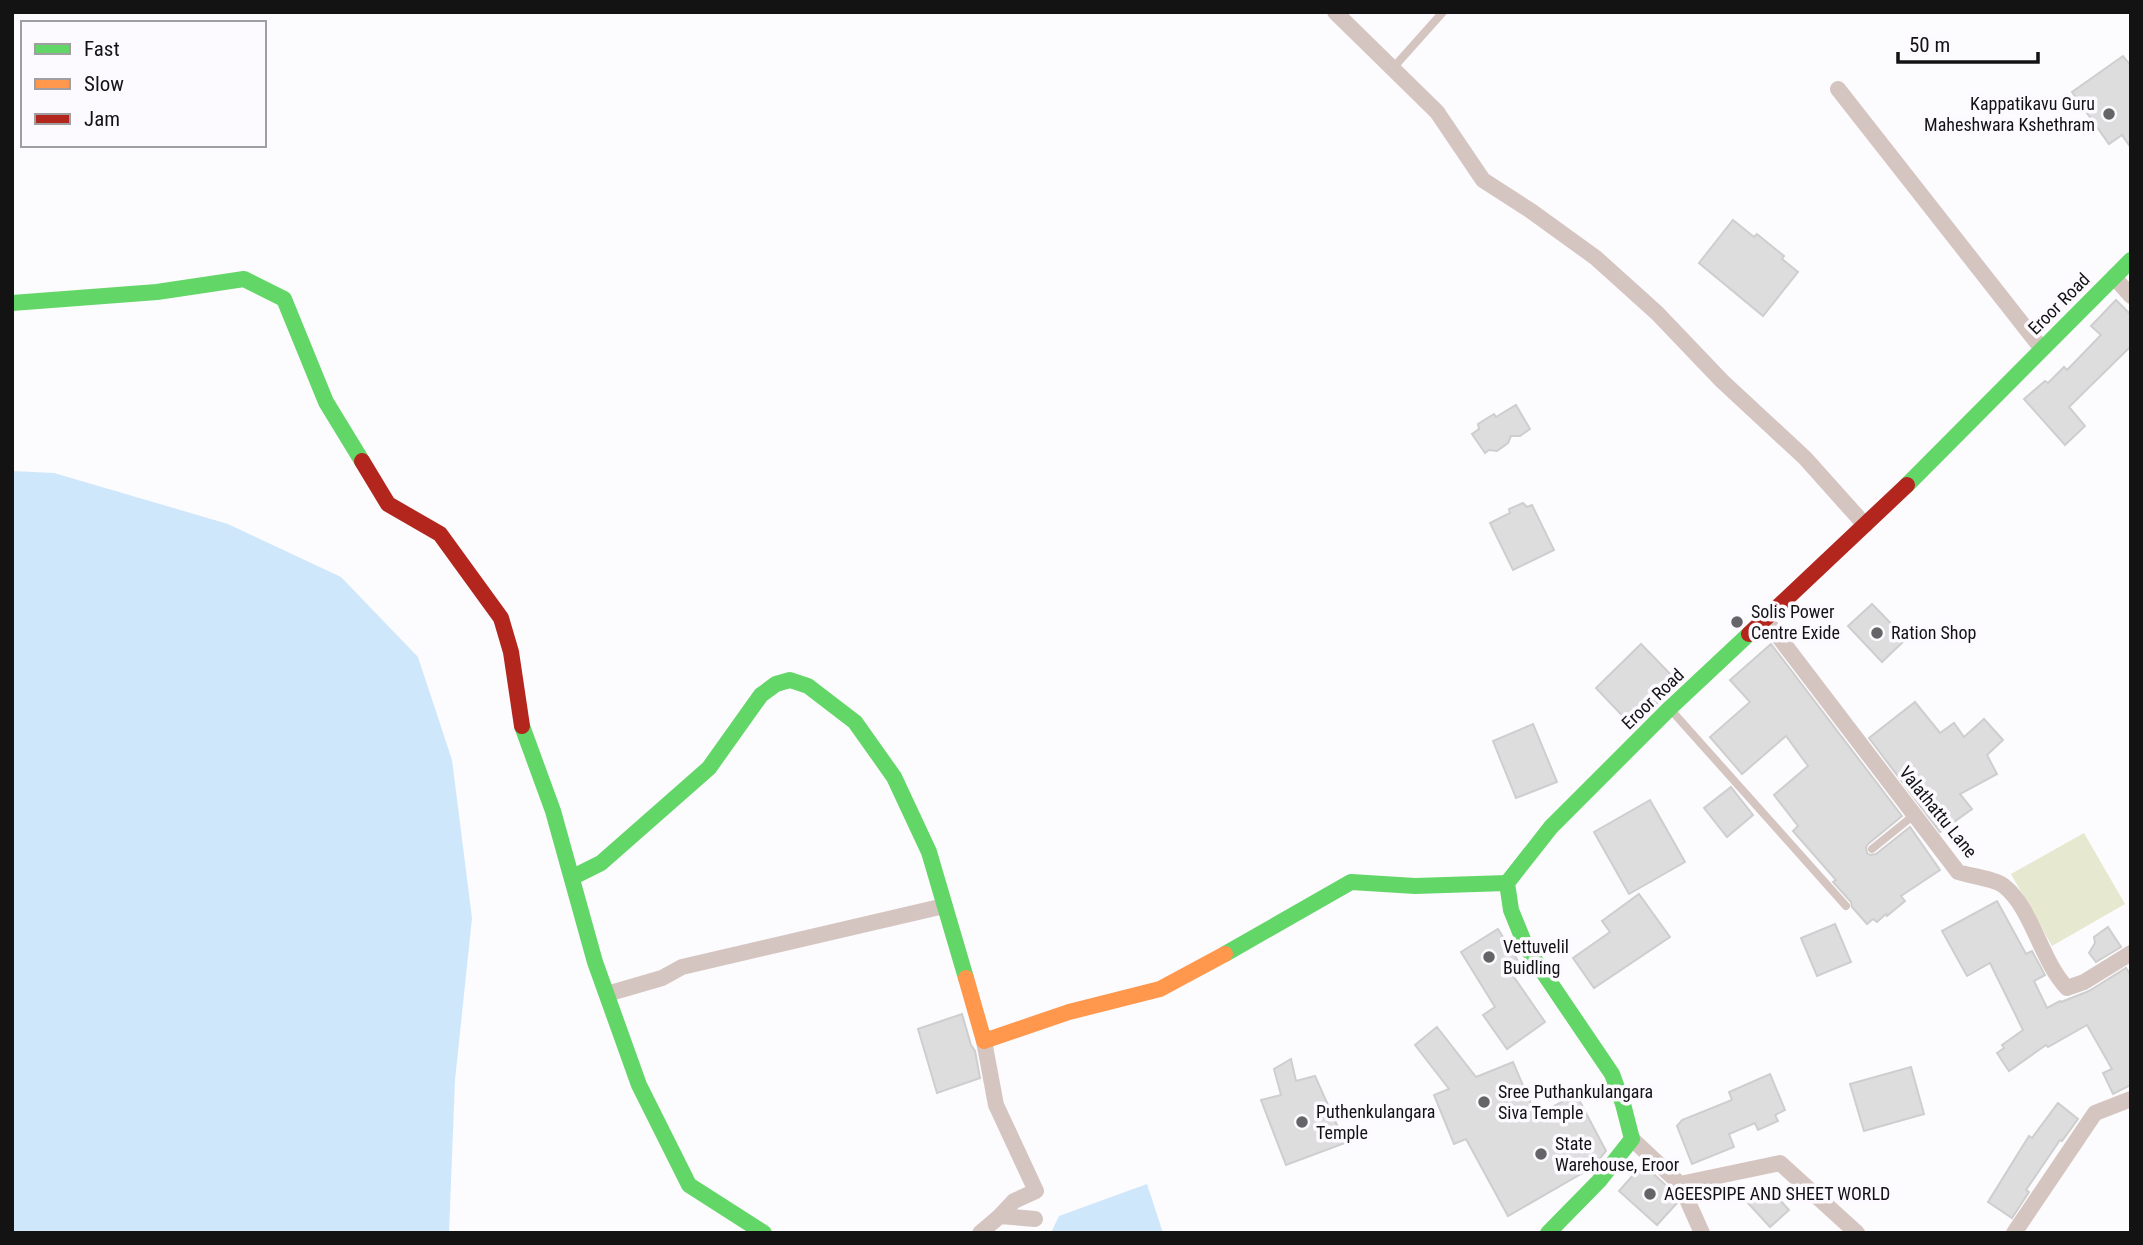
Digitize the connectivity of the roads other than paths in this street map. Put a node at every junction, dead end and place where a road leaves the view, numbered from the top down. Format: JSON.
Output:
{"nodes":[{"id":1,"x":1335,"y":12,"type":"edge"},
{"id":2,"x":1443,"y":12,"type":"edge"},
{"id":3,"x":1392,"y":68,"type":"junction"},
{"id":4,"x":1838,"y":89,"type":"dead end"},
{"id":5,"x":2131,"y":260,"type":"edge"},
{"id":6,"x":2114,"y":277,"type":"junction"},
{"id":7,"x":2131,"y":296,"type":"edge"},
{"id":8,"x":12,"y":303,"type":"edge"},
{"id":9,"x":2042,"y":349,"type":"junction"},
{"id":10,"x":1865,"y":525,"type":"junction"},
{"id":11,"x":1765,"y":619,"type":"junction"},
{"id":12,"x":1670,"y":708,"type":"junction"},
{"id":13,"x":1914,"y":815,"type":"junction"},
{"id":14,"x":1872,"y":849,"type":"dead end"},
{"id":15,"x":573,"y":877,"type":"junction"},
{"id":16,"x":1507,"y":883,"type":"junction"},
{"id":17,"x":944,"y":906,"type":"junction"},
{"id":18,"x":1846,"y":906,"type":"dead end"},
{"id":19,"x":2131,"y":953,"type":"edge"},
{"id":20,"x":607,"y":994,"type":"junction"},
{"id":21,"x":985,"y":1041,"type":"junction"},
{"id":22,"x":2131,"y":1099,"type":"edge"},
{"id":23,"x":1632,"y":1139,"type":"junction"},
{"id":24,"x":1680,"y":1184,"type":"junction"},
{"id":25,"x":1000,"y":1216,"type":"junction"},
{"id":26,"x":1035,"y":1219,"type":"dead end"},
{"id":27,"x":764,"y":1233,"type":"edge"},
{"id":28,"x":980,"y":1233,"type":"edge"},
{"id":29,"x":1548,"y":1233,"type":"edge"},
{"id":30,"x":1702,"y":1233,"type":"edge"},
{"id":31,"x":1857,"y":1233,"type":"edge"},
{"id":32,"x":2014,"y":1233,"type":"edge"}],
"edges":[{"from":1,"to":3,"type":"street"},
{"from":2,"to":3,"type":"lane"},
{"from":3,"to":10,"type":"street"},
{"from":4,"to":9,"type":"street"},
{"from":5,"to":6,"type":"street","name":"Eroor Road"},
{"from":6,"to":7,"type":"street"},
{"from":6,"to":9,"type":"street","name":"Eroor Road"},
{"from":8,"to":15,"type":"street"},
{"from":9,"to":10,"type":"street","name":"Eroor Road"},
{"from":10,"to":11,"type":"street","name":"Eroor Road"},
{"from":11,"to":12,"type":"street","name":"Eroor Road"},
{"from":11,"to":13,"type":"street","name":"Valathattu Lane"},
{"from":12,"to":16,"type":"street","name":"Eroor Road"},
{"from":12,"to":18,"type":"lane"},
{"from":13,"to":14,"type":"lane"},
{"from":13,"to":19,"type":"street","name":"Valathattu Lane"},
{"from":15,"to":17,"type":"street"},
{"from":15,"to":20,"type":"street"},
{"from":16,"to":21,"type":"street"},
{"from":16,"to":23,"type":"street"},
{"from":17,"to":20,"type":"street"},
{"from":17,"to":21,"type":"street"},
{"from":20,"to":27,"type":"street"},
{"from":21,"to":25,"type":"street"},
{"from":22,"to":32,"type":"street"},
{"from":23,"to":24,"type":"street"},
{"from":23,"to":29,"type":"street"},
{"from":24,"to":30,"type":"street"},
{"from":24,"to":31,"type":"street"},
{"from":25,"to":26,"type":"street"},
{"from":25,"to":28,"type":"street"}]}
